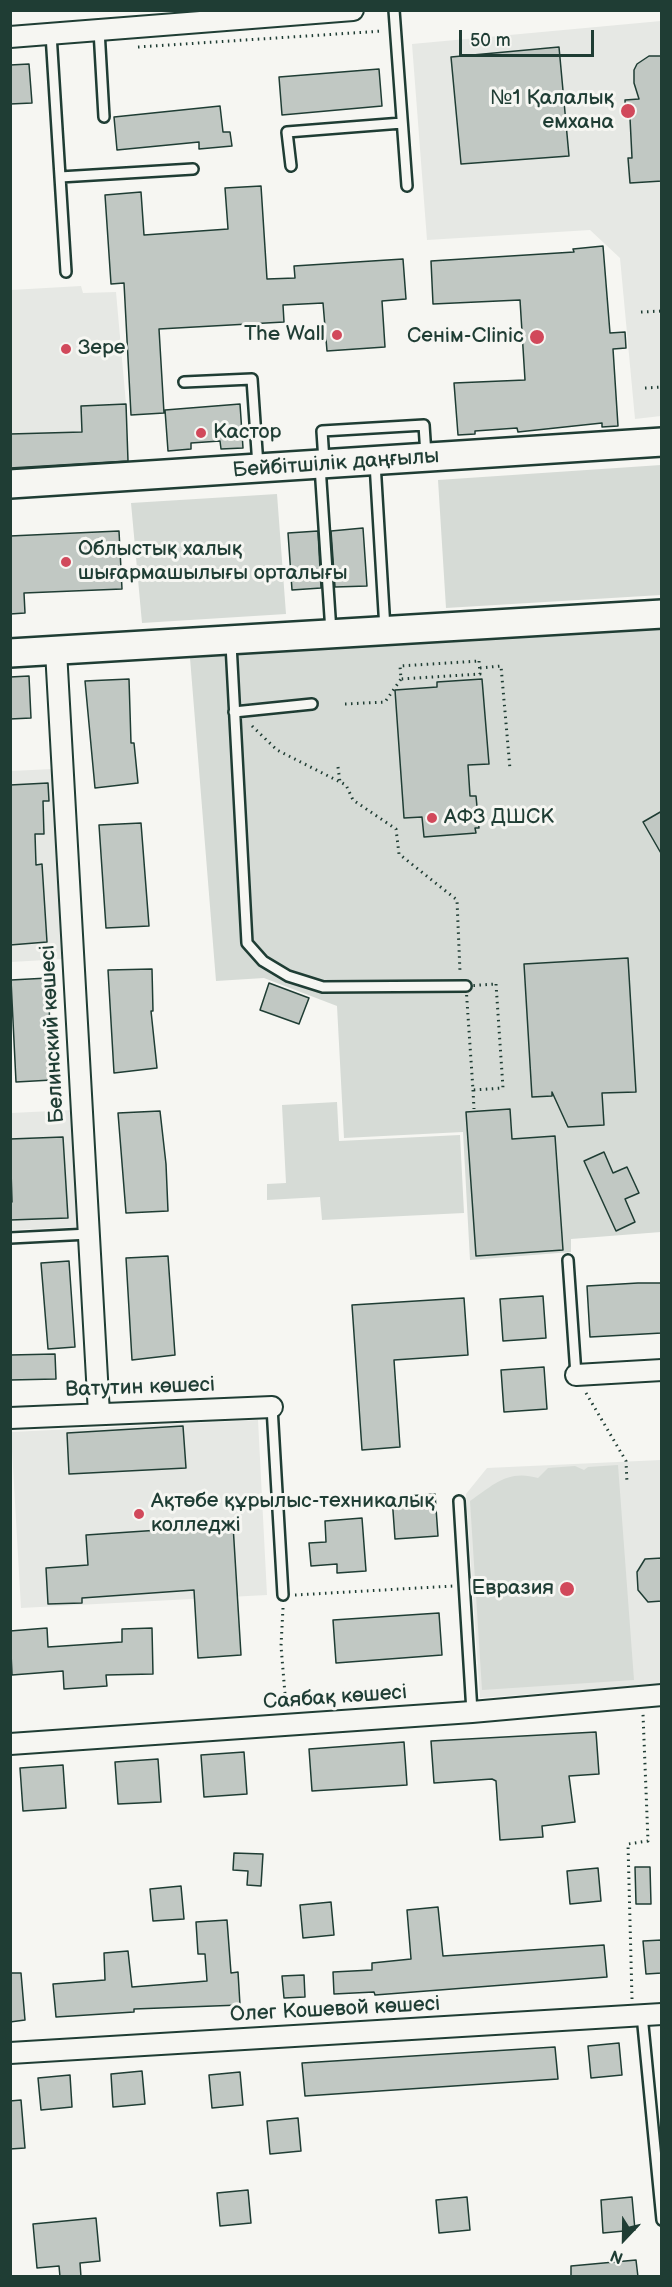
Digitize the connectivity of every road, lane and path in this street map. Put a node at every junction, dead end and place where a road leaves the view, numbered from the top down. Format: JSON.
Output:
{"nodes":[{"id":1,"x":353,"y":10,"type":"edge"},
{"id":2,"x":394,"y":10,"type":"edge"},
{"id":3,"x":238,"y":15,"type":"edge"},
{"id":4,"x":99,"y":30,"type":"junction"},
{"id":5,"x":396,"y":30,"type":"junction"},
{"id":6,"x":51,"y":34,"type":"junction"},
{"id":7,"x":10,"y":37,"type":"edge"},
{"id":8,"x":136,"y":48,"type":"dead end"},
{"id":9,"x":104,"y":117,"type":"dead end"},
{"id":10,"x":402,"y":123,"type":"junction"},
{"id":11,"x":291,"y":166,"type":"dead end"},
{"id":12,"x":193,"y":168,"type":"dead end"},
{"id":13,"x":60,"y":177,"type":"junction"},
{"id":14,"x":407,"y":186,"type":"dead end"},
{"id":15,"x":66,"y":272,"type":"dead end"},
{"id":16,"x":662,"y":311,"type":"edge"},
{"id":17,"x":641,"y":312,"type":"dead end"},
{"id":18,"x":184,"y":382,"type":"dead end"},
{"id":19,"x":662,"y":387,"type":"edge"},
{"id":20,"x":645,"y":388,"type":"dead end"},
{"id":21,"x":662,"y":442,"type":"edge"},
{"id":22,"x":426,"y":458,"type":"junction"},
{"id":23,"x":375,"y":461,"type":"junction"},
{"id":24,"x":322,"y":464,"type":"junction"},
{"id":25,"x":258,"y":469,"type":"junction"},
{"id":26,"x":10,"y":484,"type":"edge"},
{"id":27,"x":662,"y":614,"type":"edge"},
{"id":28,"x":385,"y":631,"type":"junction"},
{"id":29,"x":331,"y":634,"type":"junction"},
{"id":30,"x":231,"y":641,"type":"junction"},
{"id":31,"x":56,"y":651,"type":"junction"},
{"id":32,"x":10,"y":653,"type":"edge"},
{"id":33,"x":480,"y":668,"type":"junction"},
{"id":34,"x":401,"y":679,"type":"junction"},
{"id":35,"x":312,"y":704,"type":"dead end"},
{"id":36,"x":345,"y":704,"type":"dead end"},
{"id":37,"x":234,"y":712,"type":"junction"},
{"id":38,"x":252,"y":726,"type":"dead end"},
{"id":39,"x":338,"y":767,"type":"dead end"},
{"id":40,"x":510,"y":769,"type":"dead end"},
{"id":41,"x":340,"y":782,"type":"junction"},
{"id":42,"x":463,"y":986,"type":"junction"},
{"id":43,"x":473,"y":1090,"type":"junction"},
{"id":44,"x":474,"y":1109,"type":"dead end"},
{"id":45,"x":89,"y":1234,"type":"junction"},
{"id":46,"x":10,"y":1238,"type":"edge"},
{"id":47,"x":568,"y":1260,"type":"dead end"},
{"id":48,"x":662,"y":1370,"type":"edge"},
{"id":49,"x":576,"y":1375,"type":"junction"},
{"id":50,"x":272,"y":1407,"type":"joint"},
{"id":51,"x":99,"y":1414,"type":"junction"},
{"id":52,"x":10,"y":1418,"type":"edge"},
{"id":53,"x":627,"y":1483,"type":"dead end"},
{"id":54,"x":459,"y":1502,"type":"dead end"},
{"id":55,"x":464,"y":1585,"type":"junction"},
{"id":56,"x":283,"y":1595,"type":"junction"},
{"id":57,"x":652,"y":1696,"type":"edge"},
{"id":58,"x":471,"y":1712,"type":"junction"},
{"id":59,"x":288,"y":1725,"type":"junction"},
{"id":60,"x":10,"y":1744,"type":"edge"},
{"id":61,"x":646,"y":2015,"type":"edge"},
{"id":62,"x":10,"y":2053,"type":"edge"},
{"id":63,"x":662,"y":2220,"type":"edge"}],
"edges":[{"from":1,"to":3,"type":"street"},
{"from":2,"to":5,"type":"lane"},
{"from":3,"to":4,"type":"street"},
{"from":4,"to":6,"type":"street"},
{"from":4,"to":9,"type":"lane"},
{"from":5,"to":8,"type":"path"},
{"from":5,"to":10,"type":"lane"},
{"from":6,"to":7,"type":"street"},
{"from":6,"to":13,"type":"lane"},
{"from":10,"to":11,"type":"lane"},
{"from":10,"to":14,"type":"lane"},
{"from":12,"to":13,"type":"lane"},
{"from":13,"to":15,"type":"lane"},
{"from":16,"to":17,"type":"path"},
{"from":18,"to":25,"type":"lane"},
{"from":19,"to":20,"type":"path"},
{"from":21,"to":22,"type":"main road","name":"Бейбітшілік даңғылы"},
{"from":22,"to":23,"type":"main road","name":"Бейбітшілік даңғылы"},
{"from":22,"to":24,"type":"lane"},
{"from":23,"to":24,"type":"main road","name":"Бейбітшілік даңғылы"},
{"from":23,"to":28,"type":"lane"},
{"from":24,"to":25,"type":"main road","name":"Бейбітшілік даңғылы"},
{"from":24,"to":29,"type":"lane"},
{"from":25,"to":26,"type":"main road","name":"Бейбітшілік даңғылы"},
{"from":27,"to":28,"type":"main road"},
{"from":28,"to":29,"type":"main road"},
{"from":29,"to":30,"type":"main road"},
{"from":30,"to":31,"type":"main road"},
{"from":30,"to":37,"type":"lane"},
{"from":31,"to":32,"type":"main road"},
{"from":31,"to":45,"type":"street","name":"Белинский көшесі"},
{"from":33,"to":34,"type":"path"},
{"from":33,"to":34,"type":"path"},
{"from":33,"to":40,"type":"path"},
{"from":34,"to":36,"type":"path"},
{"from":35,"to":37,"type":"lane"},
{"from":37,"to":42,"type":"lane"},
{"from":38,"to":41,"type":"path"},
{"from":39,"to":41,"type":"path"},
{"from":41,"to":42,"type":"path"},
{"from":42,"to":43,"type":"path"},
{"from":42,"to":43,"type":"path"},
{"from":43,"to":44,"type":"path"},
{"from":45,"to":46,"type":"lane"},
{"from":45,"to":51,"type":"street","name":"Белинский көшесі"},
{"from":47,"to":49,"type":"lane"},
{"from":48,"to":49,"type":"street"},
{"from":49,"to":53,"type":"path"},
{"from":50,"to":51,"type":"street","name":"Ватутин көшесі"},
{"from":50,"to":56,"type":"lane"},
{"from":51,"to":52,"type":"street","name":"Ватутин көшесі"},
{"from":54,"to":55,"type":"lane"},
{"from":55,"to":56,"type":"path"},
{"from":55,"to":58,"type":"lane"},
{"from":56,"to":59,"type":"path"},
{"from":57,"to":58,"type":"street","name":"Саябақ көшесі"},
{"from":57,"to":61,"type":"path"},
{"from":58,"to":59,"type":"street","name":"Саябақ көшесі"},
{"from":59,"to":60,"type":"street","name":"Саябақ көшесі"},
{"from":61,"to":62,"type":"street","name":"Олег Кошевой көшесі"},
{"from":61,"to":63,"type":"lane"}]}
